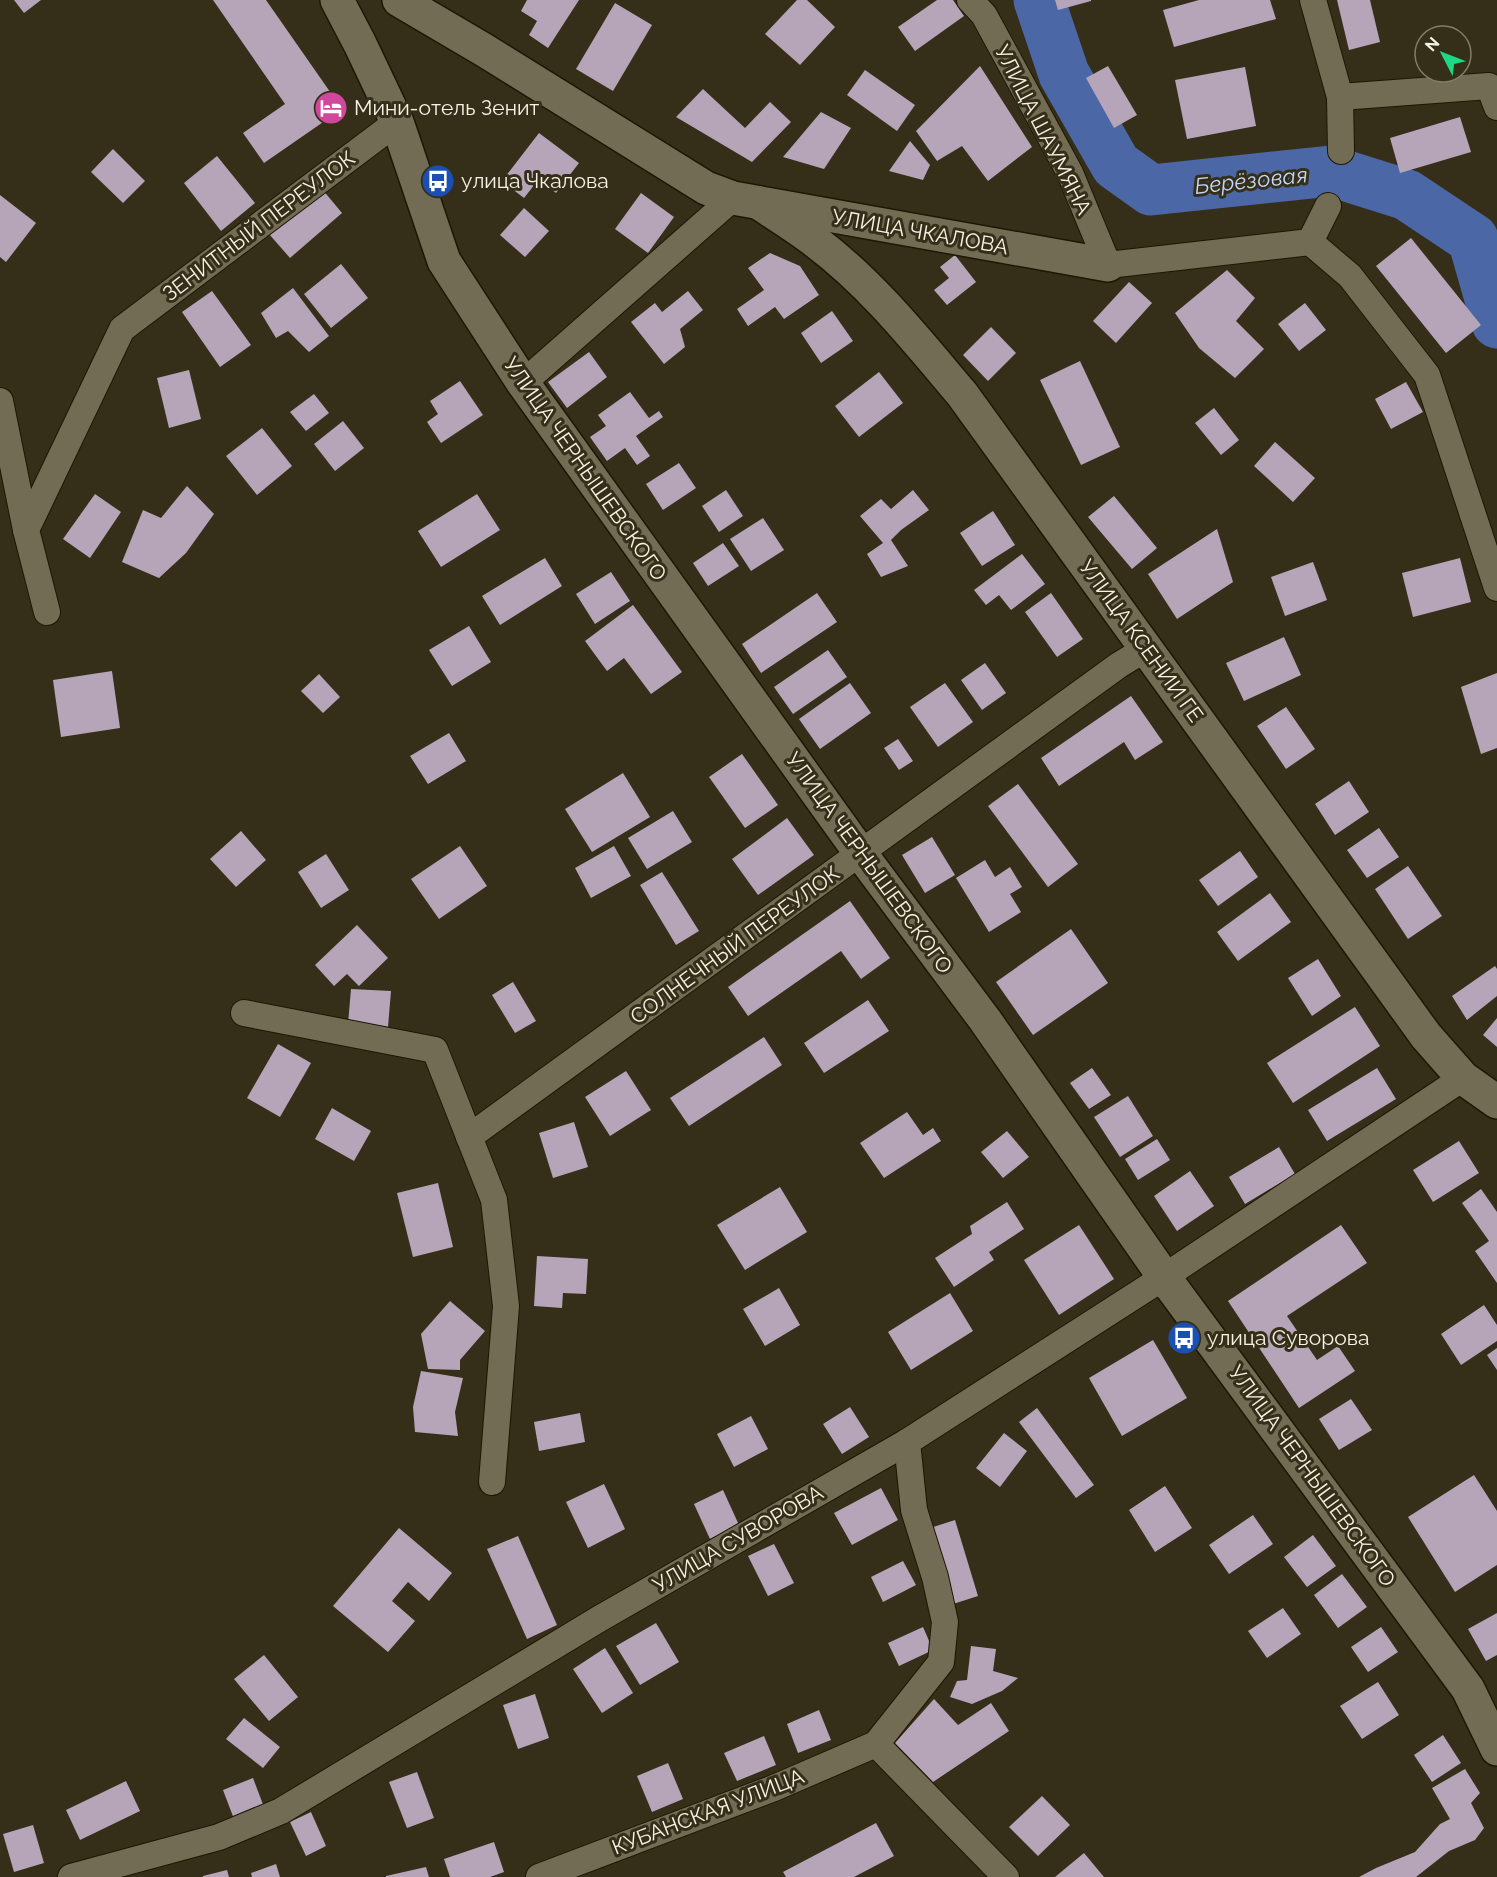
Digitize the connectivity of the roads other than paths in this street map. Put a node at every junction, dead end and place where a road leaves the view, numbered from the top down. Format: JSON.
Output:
{"nodes":[{"id":1,"x":337,"y":0,"type":"edge"},
{"id":2,"x":399,"y":0,"type":"edge"},
{"id":3,"x":970,"y":0,"type":"edge"},
{"id":4,"x":1313,"y":0,"type":"edge"},
{"id":5,"x":1340,"y":97,"type":"junction"},
{"id":6,"x":1497,"y":107,"type":"edge"},
{"id":7,"x":397,"y":122,"type":"junction"},
{"id":8,"x":1341,"y":151,"type":"dead end"},
{"id":9,"x":746,"y":200,"type":"junction"},
{"id":10,"x":1328,"y":206,"type":"dead end"},
{"id":11,"x":1310,"y":242,"type":"junction"},
{"id":12,"x":1108,"y":265,"type":"junction"},
{"id":13,"x":523,"y":383,"type":"junction"},
{"id":14,"x":0,"y":401,"type":"edge"},
{"id":15,"x":26,"y":530,"type":"junction"},
{"id":16,"x":1497,"y":588,"type":"edge"},
{"id":17,"x":47,"y":612,"type":"dead end"},
{"id":18,"x":1147,"y":648,"type":"junction"},
{"id":19,"x":861,"y":854,"type":"junction"},
{"id":20,"x":244,"y":1013,"type":"dead end"},
{"id":21,"x":1464,"y":1078,"type":"junction"},
{"id":22,"x":1497,"y":1102,"type":"edge"},
{"id":23,"x":469,"y":1137,"type":"junction"},
{"id":24,"x":1164,"y":1277,"type":"junction"},
{"id":25,"x":907,"y":1442,"type":"junction"},
{"id":26,"x":492,"y":1482,"type":"dead end"},
{"id":27,"x":1483,"y":1686,"type":"edge"},
{"id":28,"x":876,"y":1744,"type":"junction"},
{"id":29,"x":1497,"y":1749,"type":"edge"},
{"id":30,"x":71,"y":1877,"type":"edge"},
{"id":31,"x":539,"y":1877,"type":"edge"},
{"id":32,"x":1006,"y":1877,"type":"edge"}],
"edges":[{"from":1,"to":7,"type":"street","name":"УЛИЦА ЧЕРНЫШЕВСКОГО"},
{"from":2,"to":9,"type":"street","name":"УЛИЦА ЧКАЛОВА"},
{"from":3,"to":12,"type":"street","name":"УЛИЦА ШАУМЯНА"},
{"from":4,"to":5,"type":"street"},
{"from":5,"to":6,"type":"street"},
{"from":5,"to":8,"type":"street"},
{"from":7,"to":13,"type":"street","name":"УЛИЦА ЧЕРНЫШЕВСКОГО"},
{"from":7,"to":15,"type":"street","name":"ЗЕНИТНЫЙ ПЕРЕУЛОК"},
{"from":9,"to":12,"type":"street","name":"УЛИЦА ЧКАЛОВА"},
{"from":9,"to":13,"type":"street"},
{"from":9,"to":18,"type":"street","name":"УЛИЦА КСЕНИИ ГЕ"},
{"from":10,"to":11,"type":"street"},
{"from":11,"to":12,"type":"street","name":"УЛИЦА ЧКАЛОВА"},
{"from":11,"to":16,"type":"street"},
{"from":13,"to":19,"type":"street","name":"УЛИЦА ЧЕРНЫШЕВСКОГО"},
{"from":14,"to":15,"type":"street"},
{"from":15,"to":17,"type":"street"},
{"from":18,"to":19,"type":"street","name":"СОЛНЕЧНЫЙ ПЕРЕУЛОК"},
{"from":18,"to":21,"type":"street","name":"УЛИЦА КСЕНИИ ГЕ"},
{"from":19,"to":23,"type":"street","name":"СОЛНЕЧНЫЙ ПЕРЕУЛОК"},
{"from":19,"to":24,"type":"street","name":"УЛИЦА ЧЕРНЫШЕВСКОГО"},
{"from":20,"to":23,"type":"street"},
{"from":21,"to":22,"type":"street","name":"УЛИЦА КСЕНИИ ГЕ"},
{"from":21,"to":24,"type":"street","name":"УЛИЦА СУВОРОВА"},
{"from":23,"to":26,"type":"street"},
{"from":24,"to":25,"type":"street","name":"УЛИЦА СУВОРОВА"},
{"from":24,"to":27,"type":"street","name":"УЛИЦА ЧЕРНЫШЕВСКОГО"},
{"from":25,"to":28,"type":"street","name":"КУБАНСКАЯ УЛИЦА"},
{"from":25,"to":30,"type":"street","name":"УЛИЦА СУВОРОВА"},
{"from":27,"to":29,"type":"street","name":"УЛИЦА ЧЕРНЫШЕВСКОГО"},
{"from":28,"to":31,"type":"street","name":"КУБАНСКАЯ УЛИЦА"},
{"from":28,"to":32,"type":"street"}]}
